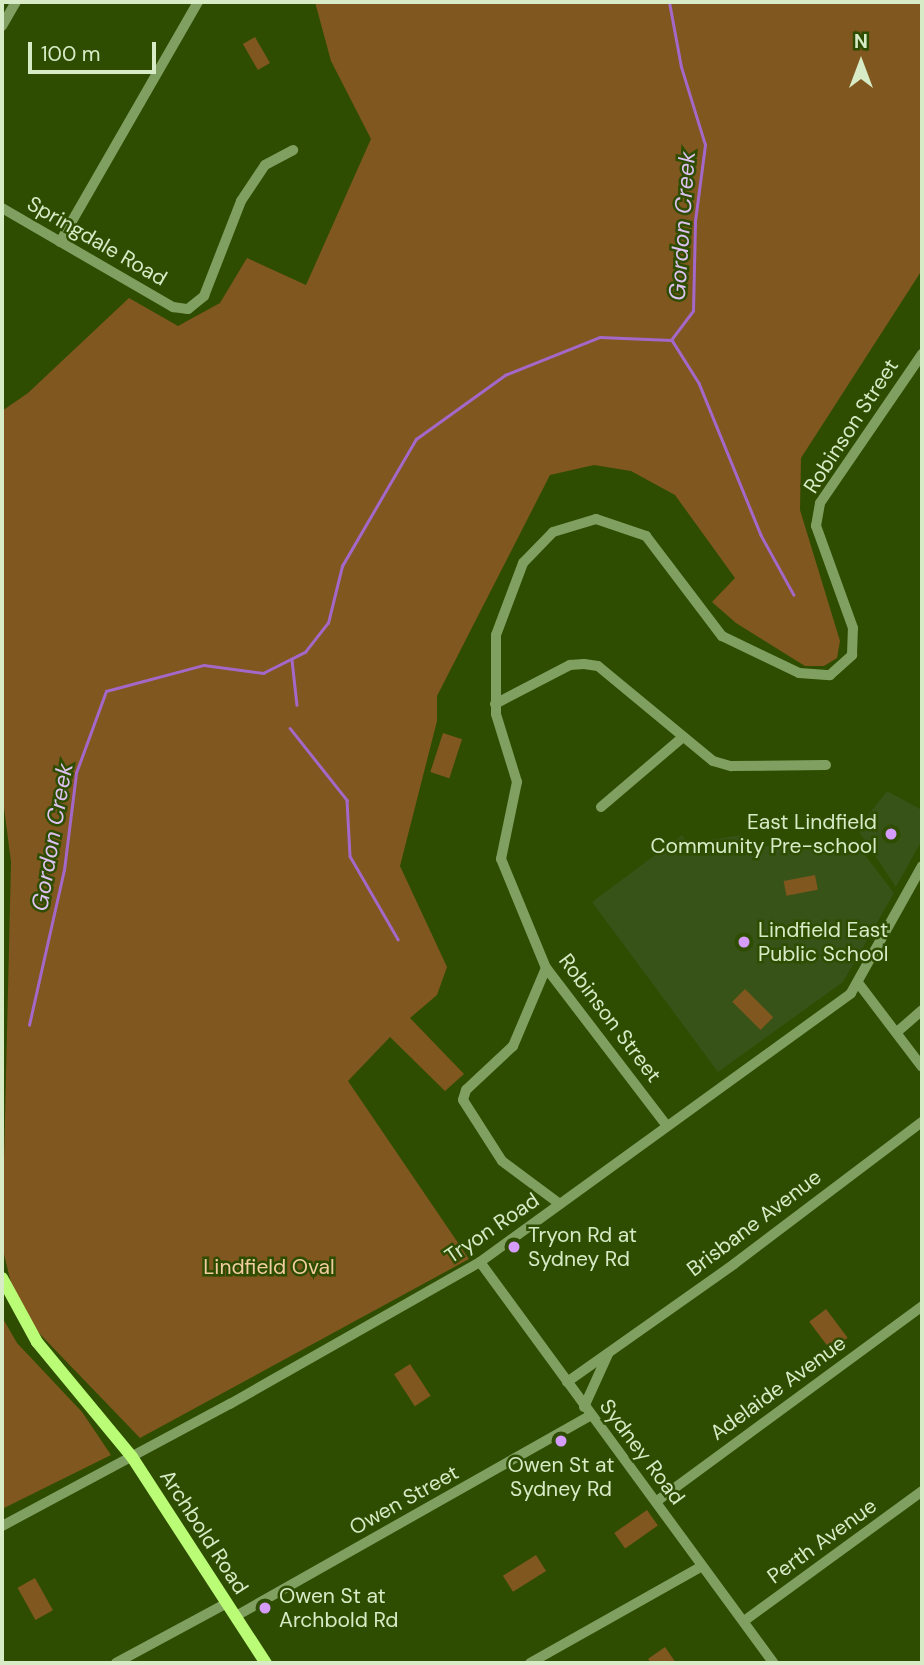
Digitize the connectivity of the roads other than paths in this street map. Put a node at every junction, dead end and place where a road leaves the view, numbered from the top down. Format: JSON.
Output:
{"nodes":[{"id":1,"x":16,"y":2,"type":"edge"},
{"id":2,"x":198,"y":2,"type":"edge"},
{"id":3,"x":2,"y":26,"type":"edge"},
{"id":4,"x":293,"y":149,"type":"dead end"},
{"id":5,"x":2,"y":208,"type":"edge"},
{"id":6,"x":60,"y":242,"type":"junction"},
{"id":7,"x":922,"y":354,"type":"edge"},
{"id":8,"x":495,"y":704,"type":"junction"},
{"id":9,"x":682,"y":737,"type":"junction"},
{"id":10,"x":826,"y":765,"type":"dead end"},
{"id":11,"x":601,"y":807,"type":"dead end"},
{"id":12,"x":922,"y":866,"type":"edge"},
{"id":13,"x":546,"y":968,"type":"junction"},
{"id":14,"x":859,"y":984,"type":"junction"},
{"id":15,"x":922,"y":1010,"type":"edge"},
{"id":16,"x":897,"y":1032,"type":"junction"},
{"id":17,"x":922,"y":1067,"type":"edge"},
{"id":18,"x":922,"y":1122,"type":"edge"},
{"id":19,"x":667,"y":1126,"type":"junction"},
{"id":20,"x":560,"y":1204,"type":"junction"},
{"id":21,"x":480,"y":1262,"type":"junction"},
{"id":22,"x":2,"y":1278,"type":"edge"},
{"id":23,"x":922,"y":1306,"type":"edge"},
{"id":24,"x":608,"y":1353,"type":"junction"},
{"id":25,"x":567,"y":1382,"type":"junction"},
{"id":26,"x":587,"y":1412,"type":"junction"},
{"id":27,"x":132,"y":1457,"type":"junction"},
{"id":28,"x":922,"y":1492,"type":"edge"},
{"id":29,"x":657,"y":1501,"type":"junction"},
{"id":30,"x":2,"y":1525,"type":"edge"},
{"id":31,"x":702,"y":1566,"type":"junction"},
{"id":32,"x":227,"y":1603,"type":"junction"},
{"id":33,"x":236,"y":1616,"type":"junction"},
{"id":34,"x":744,"y":1621,"type":"junction"},
{"id":35,"x":116,"y":1663,"type":"edge"},
{"id":36,"x":266,"y":1663,"type":"edge"},
{"id":37,"x":530,"y":1663,"type":"edge"},
{"id":38,"x":774,"y":1663,"type":"edge"}],
"edges":[{"from":1,"to":3,"type":"street"},
{"from":2,"to":6,"type":"street"},
{"from":4,"to":6,"type":"street","name":"Springdale Road"},
{"from":5,"to":6,"type":"street","name":"Springdale Road"},
{"from":7,"to":8,"type":"street","name":"Robinson Street"},
{"from":8,"to":9,"type":"street"},
{"from":8,"to":13,"type":"street","name":"Robinson Street"},
{"from":9,"to":10,"type":"street"},
{"from":9,"to":11,"type":"street"},
{"from":12,"to":14,"type":"street","name":"Tryon Road"},
{"from":13,"to":19,"type":"street","name":"Robinson Street"},
{"from":13,"to":20,"type":"street"},
{"from":14,"to":16,"type":"street"},
{"from":14,"to":19,"type":"street","name":"Tryon Road"},
{"from":15,"to":16,"type":"street"},
{"from":16,"to":17,"type":"street"},
{"from":18,"to":24,"type":"street","name":"Brisbane Avenue"},
{"from":19,"to":20,"type":"street","name":"Tryon Road"},
{"from":20,"to":21,"type":"street","name":"Tryon Road"},
{"from":21,"to":25,"type":"street","name":"Sydney Road"},
{"from":21,"to":27,"type":"street","name":"Tryon Road"},
{"from":22,"to":27,"type":"main road","name":"Archbold Road"},
{"from":23,"to":29,"type":"street","name":"Adelaide Avenue"},
{"from":24,"to":25,"type":"street","name":"Brisbane Avenue"},
{"from":24,"to":26,"type":"street","name":"Brisbane Avenue"},
{"from":25,"to":26,"type":"street","name":"Sydney Road"},
{"from":26,"to":29,"type":"street","name":"Sydney Road"},
{"from":26,"to":33,"type":"street","name":"Owen Street"},
{"from":27,"to":30,"type":"street","name":"Tryon Road"},
{"from":27,"to":32,"type":"main road","name":"Archbold Road"},
{"from":28,"to":34,"type":"street","name":"Perth Avenue"},
{"from":29,"to":31,"type":"street","name":"Sydney Road"},
{"from":31,"to":34,"type":"street","name":"Sydney Road"},
{"from":31,"to":37,"type":"street"},
{"from":32,"to":33,"type":"main road","name":"Archbold Road"},
{"from":32,"to":35,"type":"street"},
{"from":33,"to":36,"type":"main road","name":"Archbold Road"},
{"from":34,"to":38,"type":"street","name":"Sydney Road"}]}
